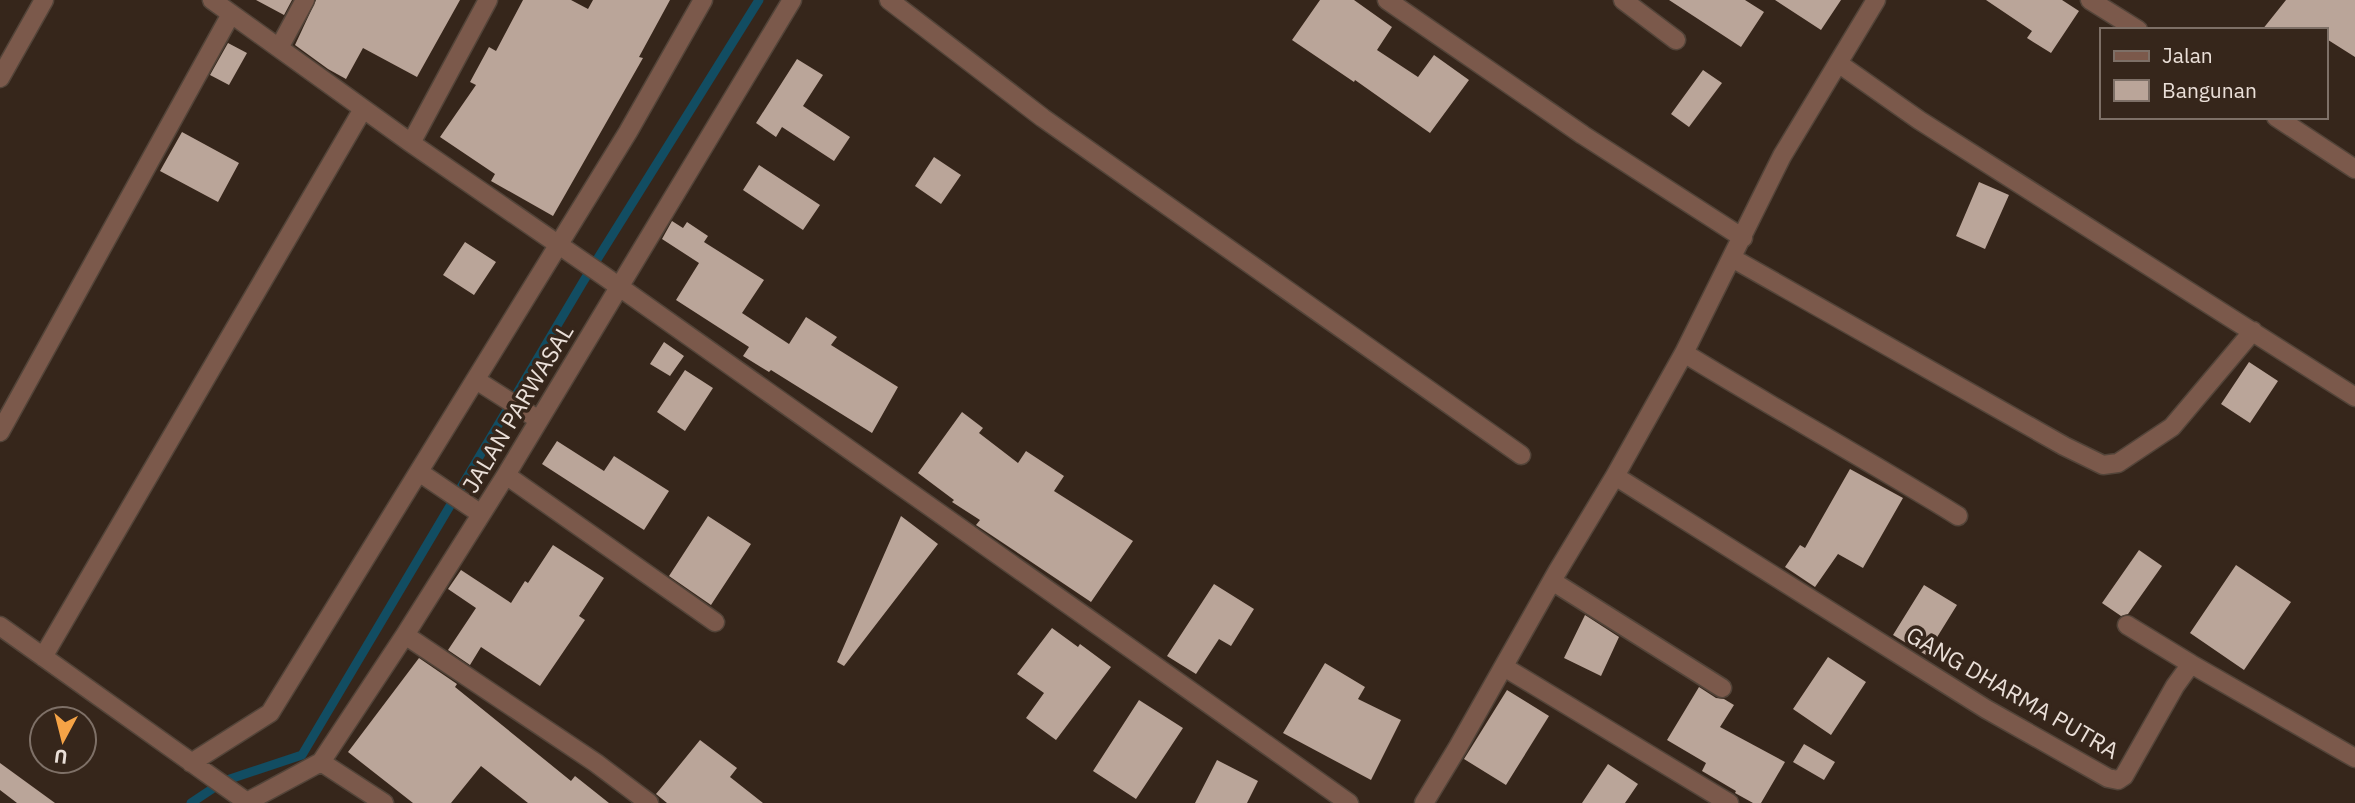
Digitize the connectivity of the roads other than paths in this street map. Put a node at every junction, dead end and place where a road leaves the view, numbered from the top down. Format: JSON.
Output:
{"nodes":[{"id":1,"x":44,"y":0,"type":"edge"},
{"id":2,"x":212,"y":0,"type":"edge"},
{"id":3,"x":305,"y":0,"type":"edge"},
{"id":4,"x":488,"y":0,"type":"edge"},
{"id":5,"x":703,"y":0,"type":"edge"},
{"id":6,"x":792,"y":0,"type":"edge"},
{"id":7,"x":889,"y":0,"type":"edge"},
{"id":8,"x":1387,"y":0,"type":"edge"},
{"id":9,"x":1623,"y":0,"type":"edge"},
{"id":10,"x":1876,"y":0,"type":"edge"},
{"id":11,"x":2090,"y":0,"type":"edge"},
{"id":12,"x":231,"y":14,"type":"junction"},
{"id":13,"x":2135,"y":28,"type":"edge"},
{"id":14,"x":1676,"y":40,"type":"dead end"},
{"id":15,"x":279,"y":48,"type":"junction"},
{"id":16,"x":1838,"y":63,"type":"junction"},
{"id":17,"x":0,"y":78,"type":"edge"},
{"id":18,"x":363,"y":109,"type":"junction"},
{"id":19,"x":2279,"y":119,"type":"edge"},
{"id":20,"x":411,"y":143,"type":"junction"},
{"id":21,"x":2355,"y":169,"type":"edge"},
{"id":22,"x":1742,"y":238,"type":"junction"},
{"id":23,"x":558,"y":246,"type":"junction"},
{"id":24,"x":1732,"y":258,"type":"junction"},
{"id":25,"x":619,"y":288,"type":"junction"},
{"id":26,"x":2253,"y":331,"type":"junction"},
{"id":27,"x":1684,"y":353,"type":"junction"},
{"id":28,"x":475,"y":380,"type":"junction"},
{"id":29,"x":2355,"y":397,"type":"edge"},
{"id":30,"x":539,"y":420,"type":"junction"},
{"id":31,"x":0,"y":432,"type":"edge"},
{"id":32,"x":1521,"y":455,"type":"dead end"},
{"id":33,"x":419,"y":472,"type":"junction"},
{"id":34,"x":506,"y":475,"type":"junction"},
{"id":35,"x":1615,"y":476,"type":"junction"},
{"id":36,"x":474,"y":509,"type":"junction"},
{"id":37,"x":1958,"y":516,"type":"dead end"},
{"id":38,"x":1552,"y":581,"type":"junction"},
{"id":39,"x":715,"y":622,"type":"dead end"},
{"id":40,"x":2127,"y":625,"type":"dead end"},
{"id":41,"x":0,"y":626,"type":"edge"},
{"id":42,"x":405,"y":635,"type":"junction"},
{"id":43,"x":43,"y":657,"type":"junction"},
{"id":44,"x":2191,"y":664,"type":"junction"},
{"id":45,"x":1504,"y":667,"type":"junction"},
{"id":46,"x":1723,"y":688,"type":"dead end"},
{"id":47,"x":2355,"y":758,"type":"edge"},
{"id":48,"x":321,"y":762,"type":"junction"},
{"id":49,"x":191,"y":763,"type":"junction"},
{"id":50,"x":246,"y":803,"type":"edge"},
{"id":51,"x":384,"y":803,"type":"edge"},
{"id":52,"x":649,"y":803,"type":"edge"},
{"id":53,"x":1349,"y":803,"type":"edge"},
{"id":54,"x":1424,"y":803,"type":"edge"},
{"id":55,"x":1730,"y":803,"type":"edge"}],
"edges":[{"from":1,"to":17,"type":"street"},
{"from":2,"to":12,"type":"street"},
{"from":3,"to":15,"type":"street"},
{"from":4,"to":20,"type":"street"},
{"from":5,"to":23,"type":"street"},
{"from":6,"to":25,"type":"street","name":"JALAN PARWASAL"},
{"from":7,"to":32,"type":"street"},
{"from":8,"to":22,"type":"street"},
{"from":9,"to":14,"type":"street"},
{"from":10,"to":16,"type":"street"},
{"from":11,"to":13,"type":"street"},
{"from":12,"to":15,"type":"street"},
{"from":12,"to":31,"type":"street"},
{"from":15,"to":18,"type":"street"},
{"from":16,"to":22,"type":"street"},
{"from":16,"to":26,"type":"street"},
{"from":18,"to":20,"type":"street"},
{"from":18,"to":43,"type":"street"},
{"from":19,"to":21,"type":"street"},
{"from":20,"to":23,"type":"street"},
{"from":22,"to":24,"type":"street"},
{"from":23,"to":25,"type":"street"},
{"from":23,"to":28,"type":"street"},
{"from":24,"to":26,"type":"street"},
{"from":24,"to":27,"type":"street"},
{"from":25,"to":30,"type":"street","name":"JALAN PARWASAL"},
{"from":25,"to":53,"type":"street"},
{"from":26,"to":29,"type":"street"},
{"from":27,"to":35,"type":"street"},
{"from":27,"to":37,"type":"street"},
{"from":28,"to":30,"type":"street"},
{"from":28,"to":33,"type":"street"},
{"from":30,"to":34,"type":"street","name":"JALAN PARWASAL"},
{"from":33,"to":36,"type":"street"},
{"from":33,"to":49,"type":"street"},
{"from":34,"to":36,"type":"street","name":"JALAN PARWASAL"},
{"from":34,"to":39,"type":"street"},
{"from":35,"to":38,"type":"street"},
{"from":35,"to":44,"type":"street","name":"GANG DHARMA PUTRA"},
{"from":36,"to":42,"type":"street","name":"JALAN PARWASAL"},
{"from":38,"to":45,"type":"street"},
{"from":38,"to":46,"type":"street"},
{"from":40,"to":44,"type":"street"},
{"from":41,"to":43,"type":"street"},
{"from":42,"to":48,"type":"street","name":"JALAN PARWASAL"},
{"from":42,"to":52,"type":"street"},
{"from":43,"to":49,"type":"street"},
{"from":44,"to":47,"type":"street"},
{"from":45,"to":54,"type":"street"},
{"from":45,"to":55,"type":"street"},
{"from":48,"to":50,"type":"street","name":"JALAN PARWASAL"},
{"from":48,"to":51,"type":"street"},
{"from":49,"to":50,"type":"street"}]}
